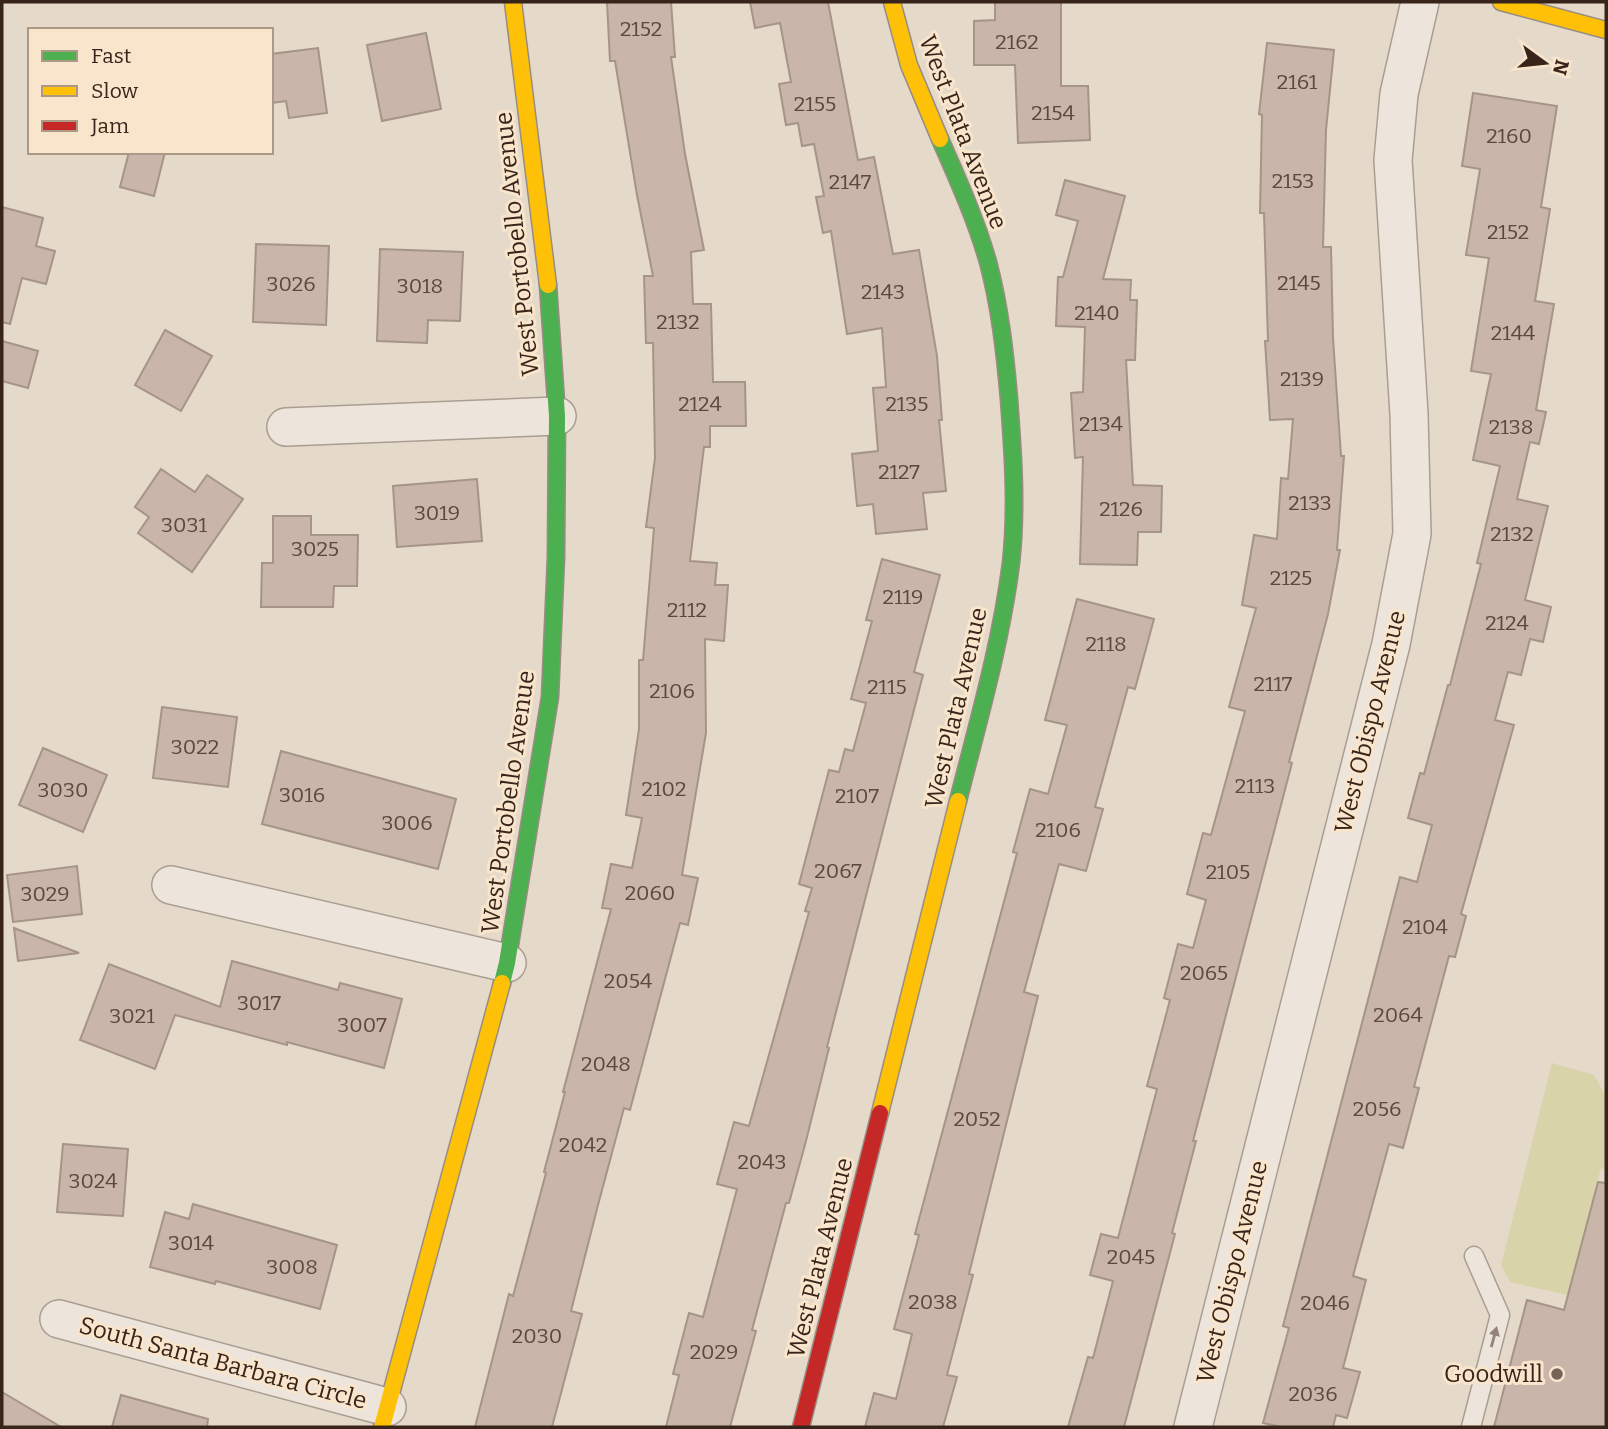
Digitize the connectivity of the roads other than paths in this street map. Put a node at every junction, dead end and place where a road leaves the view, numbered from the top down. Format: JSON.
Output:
{"nodes":[{"id":1,"x":513,"y":2,"type":"edge"},
{"id":2,"x":892,"y":2,"type":"edge"},
{"id":3,"x":1420,"y":2,"type":"edge"},
{"id":4,"x":1501,"y":2,"type":"edge"},
{"id":5,"x":1605,"y":25,"type":"edge"},
{"id":6,"x":557,"y":416,"type":"junction"},
{"id":7,"x":286,"y":427,"type":"dead end"},
{"id":8,"x":171,"y":885,"type":"dead end"},
{"id":9,"x":507,"y":962,"type":"junction"},
{"id":10,"x":1474,"y":1256,"type":"dead end"},
{"id":11,"x":59,"y":1319,"type":"dead end"},
{"id":12,"x":385,"y":1417,"type":"edge"},
{"id":13,"x":801,"y":1427,"type":"edge"},
{"id":14,"x":1193,"y":1427,"type":"edge"},
{"id":15,"x":1471,"y":1427,"type":"edge"}],
"edges":[{"from":1,"to":6,"type":"street","name":"West Portobello Avenue"},
{"from":2,"to":13,"type":"street","name":"West Plata Avenue"},
{"from":3,"to":14,"type":"street","name":"West Obispo Avenue"},
{"from":4,"to":5,"type":"street"},
{"from":6,"to":7,"type":"street"},
{"from":6,"to":9,"type":"street","name":"West Portobello Avenue"},
{"from":8,"to":9,"type":"street"},
{"from":9,"to":12,"type":"street","name":"West Portobello Avenue"},
{"from":15,"to":10,"type":"lane","one_way":true},
{"from":11,"to":12,"type":"street","name":"South Santa Barbara Circle"}]}
